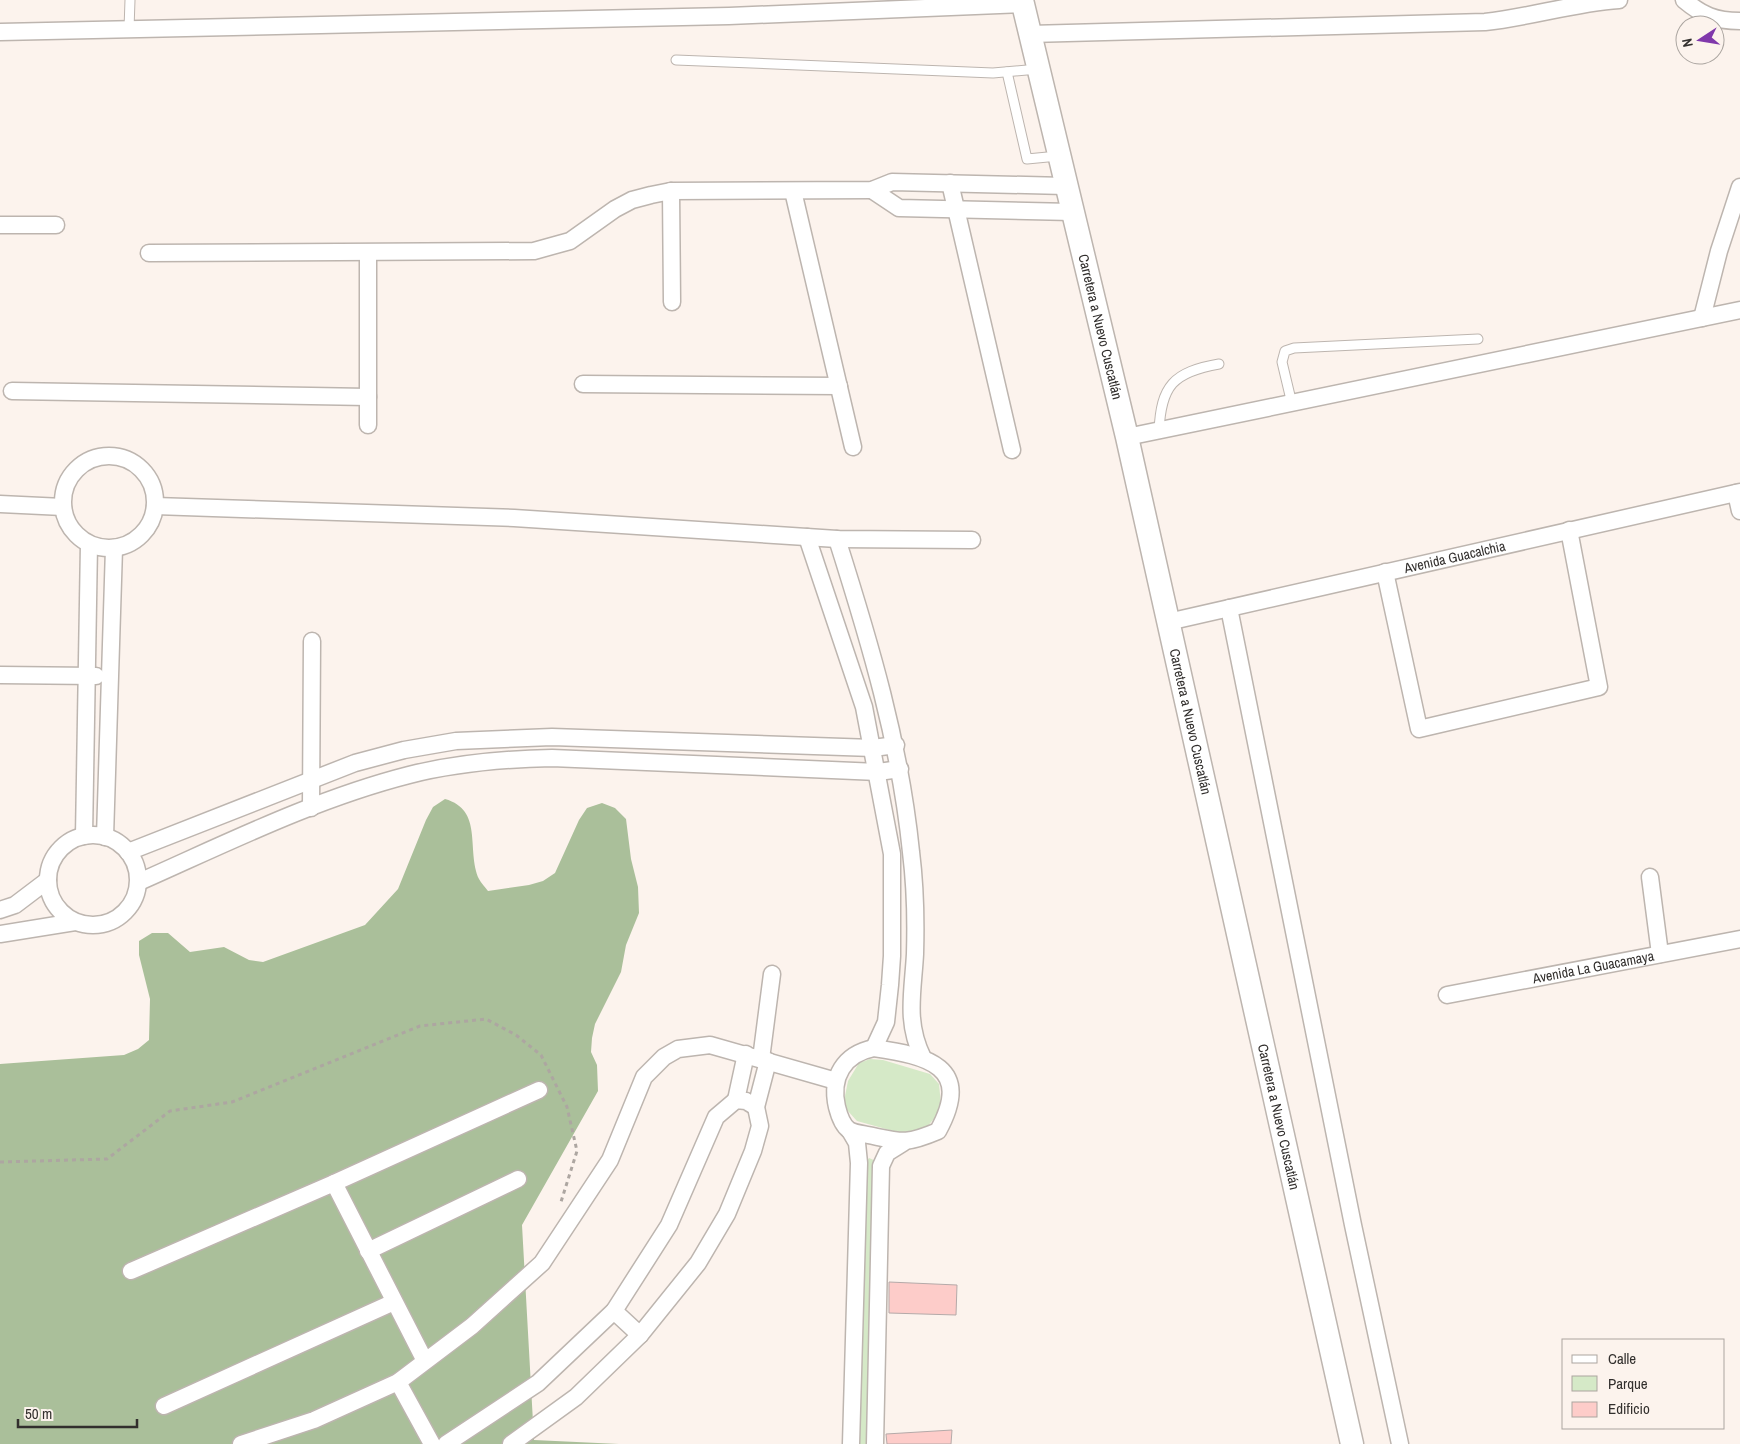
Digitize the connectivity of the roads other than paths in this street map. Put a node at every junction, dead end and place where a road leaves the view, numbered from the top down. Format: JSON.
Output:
{"nodes":[{"id":1,"x":130,"y":0,"type":"edge"},
{"id":2,"x":1619,"y":0,"type":"edge"},
{"id":3,"x":1684,"y":0,"type":"edge"},
{"id":4,"x":1022,"y":2,"type":"edge"},
{"id":5,"x":1740,"y":21,"type":"edge"},
{"id":6,"x":129,"y":29,"type":"junction"},
{"id":7,"x":0,"y":32,"type":"edge"},
{"id":8,"x":1030,"y":34,"type":"junction"},
{"id":9,"x":676,"y":60,"type":"dead end"},
{"id":10,"x":1038,"y":68,"type":"junction"},
{"id":11,"x":1008,"y":72,"type":"junction"},
{"id":12,"x":1058,"y":156,"type":"junction"},
{"id":13,"x":950,"y":183,"type":"junction"},
{"id":14,"x":1065,"y":186,"type":"junction"},
{"id":15,"x":1740,"y":187,"type":"edge"},
{"id":16,"x":793,"y":190,"type":"junction"},
{"id":17,"x":872,"y":190,"type":"junction"},
{"id":18,"x":671,"y":191,"type":"junction"},
{"id":19,"x":956,"y":209,"type":"junction"},
{"id":20,"x":1072,"y":212,"type":"junction"},
{"id":21,"x":56,"y":225,"type":"dead end"},
{"id":22,"x":0,"y":226,"type":"edge"},
{"id":23,"x":149,"y":253,"type":"dead end"},
{"id":24,"x":368,"y":253,"type":"junction"},
{"id":25,"x":672,"y":302,"type":"dead end"},
{"id":26,"x":1740,"y":310,"type":"edge"},
{"id":27,"x":1702,"y":318,"type":"junction"},
{"id":28,"x":1478,"y":339,"type":"dead end"},
{"id":29,"x":1219,"y":364,"type":"dead end"},
{"id":30,"x":583,"y":384,"type":"dead end"},
{"id":31,"x":839,"y":386,"type":"junction"},
{"id":32,"x":12,"y":391,"type":"dead end"},
{"id":33,"x":368,"y":397,"type":"junction"},
{"id":34,"x":1292,"y":404,"type":"junction"},
{"id":35,"x":368,"y":425,"type":"dead end"},
{"id":36,"x":1159,"y":431,"type":"junction"},
{"id":37,"x":1127,"y":437,"type":"junction"},
{"id":38,"x":853,"y":448,"type":"dead end"},
{"id":39,"x":1012,"y":450,"type":"dead end"},
{"id":40,"x":1738,"y":492,"type":"edge"},
{"id":41,"x":0,"y":504,"type":"edge"},
{"id":42,"x":155,"y":506,"type":"junction"},
{"id":43,"x":63,"y":507,"type":"junction"},
{"id":44,"x":1740,"y":511,"type":"edge"},
{"id":45,"x":1569,"y":530,"type":"junction"},
{"id":46,"x":807,"y":537,"type":"junction"},
{"id":47,"x":837,"y":539,"type":"junction"},
{"id":48,"x":972,"y":540,"type":"dead end"},
{"id":49,"x":89,"y":544,"type":"junction"},
{"id":50,"x":114,"y":548,"type":"junction"},
{"id":51,"x":1386,"y":572,"type":"junction"},
{"id":52,"x":1229,"y":608,"type":"junction"},
{"id":53,"x":1168,"y":622,"type":"junction"},
{"id":54,"x":312,"y":641,"type":"dead end"},
{"id":55,"x":0,"y":675,"type":"edge"},
{"id":56,"x":86,"y":676,"type":"junction"},
{"id":57,"x":109,"y":676,"type":"junction"},
{"id":58,"x":896,"y":745,"type":"junction"},
{"id":59,"x":873,"y":748,"type":"junction"},
{"id":60,"x":900,"y":770,"type":"junction"},
{"id":61,"x":878,"y":772,"type":"junction"},
{"id":62,"x":312,"y":780,"type":"junction"},
{"id":63,"x":312,"y":808,"type":"junction"},
{"id":64,"x":84,"y":836,"type":"junction"},
{"id":65,"x":105,"y":837,"type":"junction"},
{"id":66,"x":128,"y":852,"type":"junction"},
{"id":67,"x":1650,"y":877,"type":"dead end"},
{"id":68,"x":48,"y":880,"type":"junction"},
{"id":69,"x":139,"y":882,"type":"junction"},
{"id":70,"x":0,"y":910,"type":"edge"},
{"id":71,"x":75,"y":922,"type":"junction"},
{"id":72,"x":0,"y":934,"type":"edge"},
{"id":73,"x":1740,"y":939,"type":"edge"},
{"id":74,"x":1660,"y":954,"type":"junction"},
{"id":75,"x":772,"y":974,"type":"dead end"},
{"id":76,"x":1447,"y":995,"type":"dead end"},
{"id":77,"x":874,"y":1048,"type":"junction"},
{"id":78,"x":758,"y":1058,"type":"junction"},
{"id":79,"x":923,"y":1058,"type":"junction"},
{"id":80,"x":836,"y":1081,"type":"junction"},
{"id":81,"x":539,"y":1090,"type":"dead end"},
{"id":82,"x":736,"y":1100,"type":"junction"},
{"id":83,"x":756,"y":1107,"type":"junction"},
{"id":84,"x":850,"y":1131,"type":"junction"},
{"id":85,"x":903,"y":1143,"type":"junction"},
{"id":86,"x":518,"y":1179,"type":"dead end"},
{"id":87,"x":334,"y":1183,"type":"junction"},
{"id":88,"x":368,"y":1251,"type":"junction"},
{"id":89,"x":131,"y":1271,"type":"dead end"},
{"id":90,"x":394,"y":1302,"type":"junction"},
{"id":91,"x":614,"y":1311,"type":"junction"},
{"id":92,"x":640,"y":1335,"type":"junction"},
{"id":93,"x":425,"y":1361,"type":"junction"},
{"id":94,"x":398,"y":1382,"type":"junction"},
{"id":95,"x":164,"y":1406,"type":"dead end"},
{"id":96,"x":241,"y":1444,"type":"edge"},
{"id":97,"x":432,"y":1444,"type":"edge"},
{"id":98,"x":446,"y":1444,"type":"edge"},
{"id":99,"x":511,"y":1444,"type":"edge"},
{"id":100,"x":851,"y":1444,"type":"edge"},
{"id":101,"x":875,"y":1444,"type":"edge"},
{"id":102,"x":1352,"y":1444,"type":"edge"},
{"id":103,"x":1400,"y":1444,"type":"edge"}],
"edges":[{"from":1,"to":6,"type":"lane"},
{"from":2,"to":8,"type":"street"},
{"from":3,"to":5,"type":"street"},
{"from":4,"to":6,"type":"street"},
{"from":4,"to":8,"type":"street","name":"Carretera a Nuevo Cuscatlán"},
{"from":6,"to":7,"type":"street"},
{"from":8,"to":10,"type":"street","name":"Carretera a Nuevo Cuscatlán"},
{"from":9,"to":11,"type":"lane"},
{"from":10,"to":11,"type":"lane"},
{"from":10,"to":12,"type":"street","name":"Carretera a Nuevo Cuscatlán"},
{"from":11,"to":12,"type":"lane"},
{"from":12,"to":14,"type":"street","name":"Carretera a Nuevo Cuscatlán"},
{"from":13,"to":14,"type":"street"},
{"from":13,"to":17,"type":"street"},
{"from":13,"to":19,"type":"street"},
{"from":14,"to":20,"type":"street","name":"Carretera a Nuevo Cuscatlán"},
{"from":15,"to":27,"type":"street"},
{"from":16,"to":17,"type":"street"},
{"from":16,"to":18,"type":"street"},
{"from":16,"to":31,"type":"street"},
{"from":17,"to":19,"type":"street"},
{"from":18,"to":24,"type":"street"},
{"from":18,"to":25,"type":"street"},
{"from":19,"to":20,"type":"street"},
{"from":19,"to":39,"type":"street"},
{"from":20,"to":37,"type":"street","name":"Carretera a Nuevo Cuscatlán"},
{"from":21,"to":22,"type":"street"},
{"from":23,"to":24,"type":"street"},
{"from":24,"to":33,"type":"street"},
{"from":26,"to":27,"type":"street"},
{"from":27,"to":34,"type":"street"},
{"from":28,"to":34,"type":"lane"},
{"from":29,"to":36,"type":"lane"},
{"from":30,"to":31,"type":"street"},
{"from":31,"to":38,"type":"street"},
{"from":32,"to":33,"type":"street"},
{"from":33,"to":35,"type":"street"},
{"from":34,"to":36,"type":"street"},
{"from":36,"to":37,"type":"street"},
{"from":37,"to":53,"type":"street","name":"Carretera a Nuevo Cuscatlán"},
{"from":40,"to":44,"type":"street"},
{"from":40,"to":45,"type":"street","name":"Avenida Guacalchia"},
{"from":41,"to":43,"type":"street"},
{"from":42,"to":43,"type":"street"},
{"from":42,"to":46,"type":"street"},
{"from":42,"to":50,"type":"street"},
{"from":43,"to":49,"type":"street"},
{"from":45,"to":51,"type":"street","name":"Avenida Guacalchia"},
{"from":45,"to":51,"type":"street"},
{"from":46,"to":47,"type":"street"},
{"from":46,"to":59,"type":"street"},
{"from":47,"to":48,"type":"street"},
{"from":47,"to":58,"type":"street"},
{"from":49,"to":50,"type":"street"},
{"from":49,"to":56,"type":"street"},
{"from":50,"to":57,"type":"street"},
{"from":51,"to":52,"type":"street","name":"Avenida Guacalchia"},
{"from":52,"to":53,"type":"street","name":"Avenida Guacalchia"},
{"from":52,"to":103,"type":"street"},
{"from":53,"to":102,"type":"street","name":"Carretera a Nuevo Cuscatlán"},
{"from":54,"to":62,"type":"street"},
{"from":55,"to":56,"type":"street"},
{"from":56,"to":57,"type":"street"},
{"from":56,"to":64,"type":"street"},
{"from":57,"to":65,"type":"street"},
{"from":58,"to":59,"type":"street"},
{"from":58,"to":60,"type":"street"},
{"from":59,"to":61,"type":"street"},
{"from":59,"to":62,"type":"street"},
{"from":60,"to":61,"type":"street"},
{"from":60,"to":79,"type":"street"},
{"from":61,"to":63,"type":"street"},
{"from":61,"to":77,"type":"street"},
{"from":62,"to":63,"type":"street"},
{"from":62,"to":66,"type":"street"},
{"from":63,"to":69,"type":"street"},
{"from":64,"to":65,"type":"street"},
{"from":64,"to":68,"type":"street"},
{"from":65,"to":66,"type":"street"},
{"from":66,"to":69,"type":"street"},
{"from":67,"to":74,"type":"street"},
{"from":68,"to":70,"type":"street"},
{"from":68,"to":71,"type":"street"},
{"from":69,"to":71,"type":"street"},
{"from":71,"to":72,"type":"street"},
{"from":73,"to":74,"type":"street","name":"Avenida La Guacamaya"},
{"from":74,"to":76,"type":"street","name":"Avenida La Guacamaya"},
{"from":75,"to":78,"type":"street"},
{"from":77,"to":79,"type":"street"},
{"from":77,"to":80,"type":"street"},
{"from":78,"to":80,"type":"street"},
{"from":78,"to":82,"type":"street"},
{"from":78,"to":83,"type":"street"},
{"from":78,"to":93,"type":"street"},
{"from":79,"to":85,"type":"street"},
{"from":80,"to":84,"type":"street"},
{"from":81,"to":87,"type":"street"},
{"from":82,"to":83,"type":"street"},
{"from":82,"to":91,"type":"street"},
{"from":83,"to":92,"type":"street"},
{"from":84,"to":85,"type":"street"},
{"from":84,"to":100,"type":"street"},
{"from":85,"to":101,"type":"street"},
{"from":86,"to":88,"type":"street"},
{"from":87,"to":88,"type":"street"},
{"from":87,"to":89,"type":"street"},
{"from":88,"to":90,"type":"street"},
{"from":90,"to":93,"type":"street"},
{"from":90,"to":95,"type":"street"},
{"from":91,"to":92,"type":"street"},
{"from":91,"to":98,"type":"street"},
{"from":92,"to":99,"type":"street"},
{"from":93,"to":94,"type":"street"},
{"from":94,"to":96,"type":"street"},
{"from":94,"to":97,"type":"street"}]}
